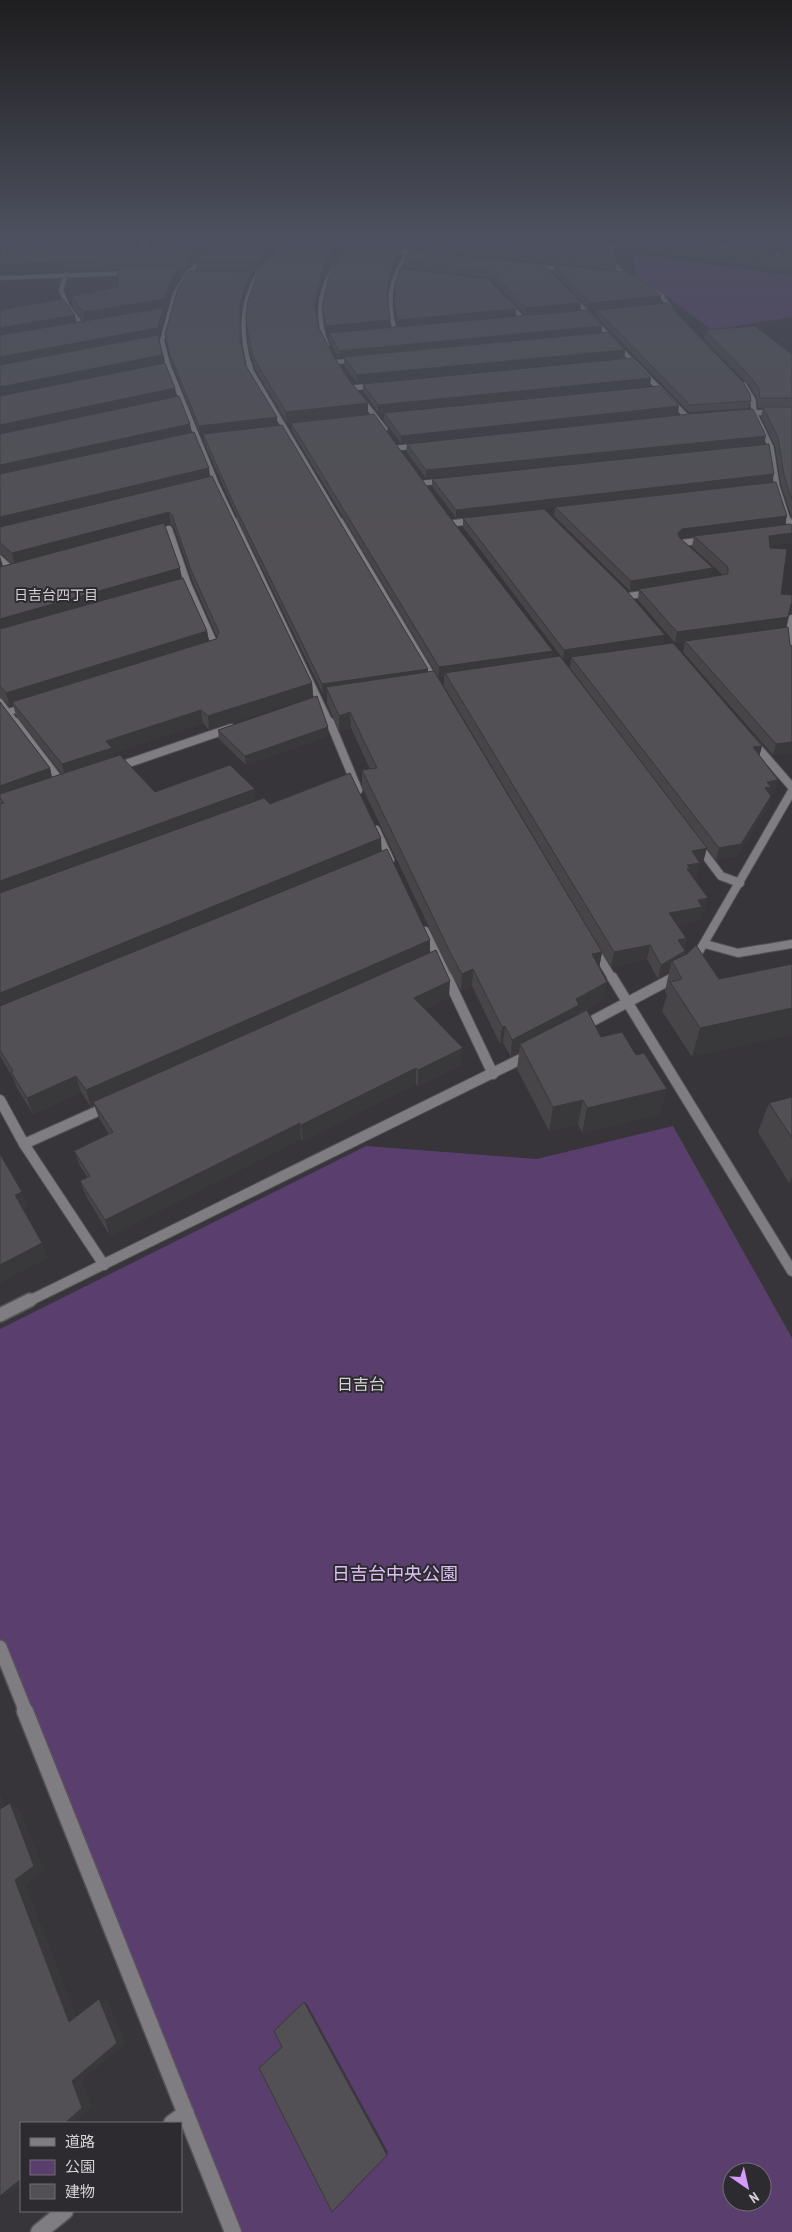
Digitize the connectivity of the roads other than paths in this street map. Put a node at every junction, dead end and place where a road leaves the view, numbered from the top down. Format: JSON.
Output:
{"nodes":[{"id":1,"x":160,"y":343,"type":"edge"},
{"id":2,"x":244,"y":343,"type":"edge"},
{"id":3,"x":326,"y":343,"type":"edge"},
{"id":4,"x":616,"y":343,"type":"edge"},
{"id":5,"x":365,"y":359,"type":"edge"},
{"id":6,"x":632,"y":361,"type":"junction"},
{"id":7,"x":336,"y":362,"type":"junction"},
{"id":8,"x":622,"y":362,"type":"edge"},
{"id":9,"x":340,"y":368,"type":"edge"},
{"id":10,"x":169,"y":369,"type":"junction"},
{"id":11,"x":159,"y":371,"type":"edge"},
{"id":12,"x":739,"y":380,"type":"edge"},
{"id":13,"x":349,"y":381,"type":"edge"},
{"id":14,"x":383,"y":385,"type":"edge"},
{"id":15,"x":353,"y":388,"type":"junction"},
{"id":16,"x":659,"y":389,"type":"junction"},
{"id":17,"x":649,"y":390,"type":"edge"},
{"id":18,"x":754,"y":412,"type":"junction"},
{"id":19,"x":792,"y":412,"type":"edge"},
{"id":20,"x":735,"y":413,"type":"edge"},
{"id":21,"x":386,"y":416,"type":"edge"},
{"id":22,"x":697,"y":416,"type":"edge"},
{"id":23,"x":377,"y":417,"type":"junction"},
{"id":24,"x":687,"y":417,"type":"junction"},
{"id":25,"x":367,"y":418,"type":"edge"},
{"id":26,"x":677,"y":418,"type":"edge"},
{"id":27,"x":387,"y":433,"type":"edge"},
{"id":28,"x":206,"y":436,"type":"edge"},
{"id":29,"x":197,"y":438,"type":"junction"},
{"id":30,"x":188,"y":440,"type":"edge"},
{"id":31,"x":392,"y":441,"type":"edge"},
{"id":32,"x":426,"y":445,"type":"edge"},
{"id":33,"x":771,"y":447,"type":"junction"},
{"id":34,"x":397,"y":448,"type":"junction"},
{"id":35,"x":762,"y":448,"type":"edge"},
{"id":36,"x":402,"y":455,"type":"edge"},
{"id":37,"x":418,"y":476,"type":"edge"},
{"id":38,"x":452,"y":480,"type":"edge"},
{"id":39,"x":216,"y":483,"type":"junction"},
{"id":40,"x":423,"y":483,"type":"junction"},
{"id":41,"x":207,"y":485,"type":"edge"},
{"id":42,"x":777,"y":486,"type":"junction"},
{"id":43,"x":768,"y":487,"type":"edge"},
{"id":44,"x":428,"y":490,"type":"edge"},
{"id":45,"x":449,"y":517,"type":"edge"},
{"id":46,"x":482,"y":520,"type":"edge"},
{"id":47,"x":454,"y":523,"type":"junction"},
{"id":48,"x":782,"y":530,"type":"edge"},
{"id":49,"x":792,"y":530,"type":"edge"},
{"id":50,"x":460,"y":531,"type":"edge"},
{"id":51,"x":151,"y":534,"type":"edge"},
{"id":52,"x":718,"y":538,"type":"edge"},
{"id":53,"x":695,"y":556,"type":"edge"},
{"id":54,"x":0,"y":559,"type":"edge"},
{"id":55,"x":22,"y":569,"type":"edge"},
{"id":56,"x":188,"y":584,"type":"junction"},
{"id":57,"x":179,"y":587,"type":"edge"},
{"id":58,"x":621,"y":590,"type":"edge"},
{"id":59,"x":656,"y":592,"type":"edge"},
{"id":60,"x":628,"y":596,"type":"junction"},
{"id":61,"x":634,"y":604,"type":"edge"},
{"id":62,"x":792,"y":618,"type":"edge"},
{"id":63,"x":789,"y":632,"type":"junction"},
{"id":64,"x":779,"y":634,"type":"edge"},
{"id":65,"x":207,"y":650,"type":"edge"},
{"id":66,"x":792,"y":655,"type":"edge"},
{"id":67,"x":445,"y":682,"type":"edge"},
{"id":68,"x":437,"y":683,"type":"junction"},
{"id":69,"x":427,"y":684,"type":"edge"},
{"id":70,"x":443,"y":693,"type":"edge"},
{"id":71,"x":330,"y":697,"type":"edge"},
{"id":72,"x":320,"y":699,"type":"junction"},
{"id":73,"x":0,"y":702,"type":"edge"},
{"id":74,"x":311,"y":702,"type":"edge"},
{"id":75,"x":36,"y":703,"type":"edge"},
{"id":76,"x":8,"y":712,"type":"junction"},
{"id":77,"x":238,"y":726,"type":"edge"},
{"id":78,"x":748,"y":737,"type":"edge"},
{"id":79,"x":109,"y":769,"type":"edge"},
{"id":80,"x":352,"y":777,"type":"junction"},
{"id":81,"x":342,"y":780,"type":"edge"},
{"id":82,"x":72,"y":782,"type":"edge"},
{"id":83,"x":63,"y":785,"type":"junction"},
{"id":84,"x":792,"y":787,"type":"edge"},
{"id":85,"x":54,"y":788,"type":"edge"},
{"id":86,"x":792,"y":791,"type":"edge"},
{"id":87,"x":360,"y":795,"type":"edge"},
{"id":88,"x":372,"y":822,"type":"edge"},
{"id":89,"x":691,"y":837,"type":"edge"},
{"id":90,"x":380,"y":861,"type":"edge"},
{"id":91,"x":740,"y":883,"type":"junction"},
{"id":92,"x":422,"y":925,"type":"edge"},
{"id":93,"x":588,"y":940,"type":"edge"},
{"id":94,"x":705,"y":944,"type":"junction"},
{"id":95,"x":792,"y":944,"type":"edge"},
{"id":96,"x":626,"y":1004,"type":"junction"},
{"id":97,"x":570,"y":1034,"type":"edge"},
{"id":98,"x":536,"y":1052,"type":"edge"},
{"id":99,"x":493,"y":1074,"type":"junction"},
{"id":100,"x":0,"y":1100,"type":"edge"},
{"id":101,"x":123,"y":1100,"type":"edge"},
{"id":102,"x":24,"y":1144,"type":"junction"},
{"id":103,"x":104,"y":1265,"type":"junction"},
{"id":104,"x":792,"y":1271,"type":"edge"},
{"id":105,"x":0,"y":1315,"type":"edge"},
{"id":106,"x":0,"y":1647,"type":"edge"},
{"id":107,"x":179,"y":2118,"type":"edge"},
{"id":108,"x":182,"y":2124,"type":"edge"},
{"id":109,"x":64,"y":2212,"type":"edge"},
{"id":110,"x":38,"y":2232,"type":"edge"},
{"id":111,"x":233,"y":2232,"type":"edge"}],
"edges":[{"from":1,"to":10,"type":"street"},
{"from":2,"to":68,"type":"street"},
{"from":3,"to":7,"type":"street"},
{"from":4,"to":6,"type":"street"},
{"from":5,"to":7,"type":"street"},
{"from":6,"to":8,"type":"street"},
{"from":6,"to":16,"type":"street"},
{"from":7,"to":9,"type":"street"},
{"from":10,"to":11,"type":"street"},
{"from":10,"to":29,"type":"street"},
{"from":12,"to":18,"type":"street"},
{"from":13,"to":15,"type":"street"},
{"from":14,"to":15,"type":"street"},
{"from":15,"to":23,"type":"street"},
{"from":16,"to":17,"type":"street"},
{"from":16,"to":24,"type":"street"},
{"from":18,"to":19,"type":"street"},
{"from":18,"to":20,"type":"street"},
{"from":18,"to":33,"type":"street"},
{"from":21,"to":23,"type":"street"},
{"from":22,"to":24,"type":"street"},
{"from":23,"to":25,"type":"street"},
{"from":23,"to":27,"type":"street"},
{"from":24,"to":26,"type":"street"},
{"from":28,"to":29,"type":"street"},
{"from":29,"to":30,"type":"street"},
{"from":29,"to":39,"type":"street"},
{"from":31,"to":34,"type":"street"},
{"from":32,"to":34,"type":"street"},
{"from":33,"to":35,"type":"street"},
{"from":33,"to":42,"type":"street"},
{"from":34,"to":36,"type":"street"},
{"from":37,"to":40,"type":"street"},
{"from":38,"to":40,"type":"street"},
{"from":39,"to":41,"type":"street"},
{"from":39,"to":72,"type":"street"},
{"from":40,"to":44,"type":"street"},
{"from":42,"to":43,"type":"street"},
{"from":42,"to":49,"type":"street"},
{"from":45,"to":47,"type":"street"},
{"from":46,"to":47,"type":"street"},
{"from":47,"to":50,"type":"street"},
{"from":48,"to":49,"type":"street"},
{"from":51,"to":56,"type":"street"},
{"from":52,"to":53,"type":"street"},
{"from":54,"to":55,"type":"street"},
{"from":56,"to":57,"type":"street"},
{"from":56,"to":65,"type":"street"},
{"from":58,"to":60,"type":"street"},
{"from":59,"to":60,"type":"street"},
{"from":60,"to":61,"type":"street"},
{"from":62,"to":63,"type":"street"},
{"from":63,"to":64,"type":"street"},
{"from":63,"to":66,"type":"street"},
{"from":67,"to":68,"type":"street"},
{"from":68,"to":69,"type":"street"},
{"from":68,"to":70,"type":"street"},
{"from":71,"to":72,"type":"street"},
{"from":72,"to":74,"type":"street"},
{"from":72,"to":80,"type":"street"},
{"from":73,"to":76,"type":"street"},
{"from":75,"to":76,"type":"street"},
{"from":76,"to":83,"type":"street"},
{"from":77,"to":79,"type":"street"},
{"from":78,"to":84,"type":"street"},
{"from":80,"to":81,"type":"street"},
{"from":80,"to":87,"type":"street"},
{"from":82,"to":83,"type":"street"},
{"from":83,"to":85,"type":"street"},
{"from":86,"to":91,"type":"street"},
{"from":88,"to":90,"type":"street"},
{"from":89,"to":91,"type":"street"},
{"from":91,"to":94,"type":"street"},
{"from":92,"to":99,"type":"street"},
{"from":93,"to":96,"type":"street"},
{"from":94,"to":95,"type":"street"},
{"from":94,"to":96,"type":"street"},
{"from":96,"to":97,"type":"street"},
{"from":96,"to":104,"type":"street"},
{"from":98,"to":99,"type":"street"},
{"from":99,"to":103,"type":"street"},
{"from":100,"to":102,"type":"street"},
{"from":101,"to":102,"type":"street"},
{"from":102,"to":103,"type":"street"},
{"from":103,"to":105,"type":"street"},
{"from":106,"to":107,"type":"street"},
{"from":108,"to":111,"type":"street"},
{"from":109,"to":110,"type":"street"}]}
